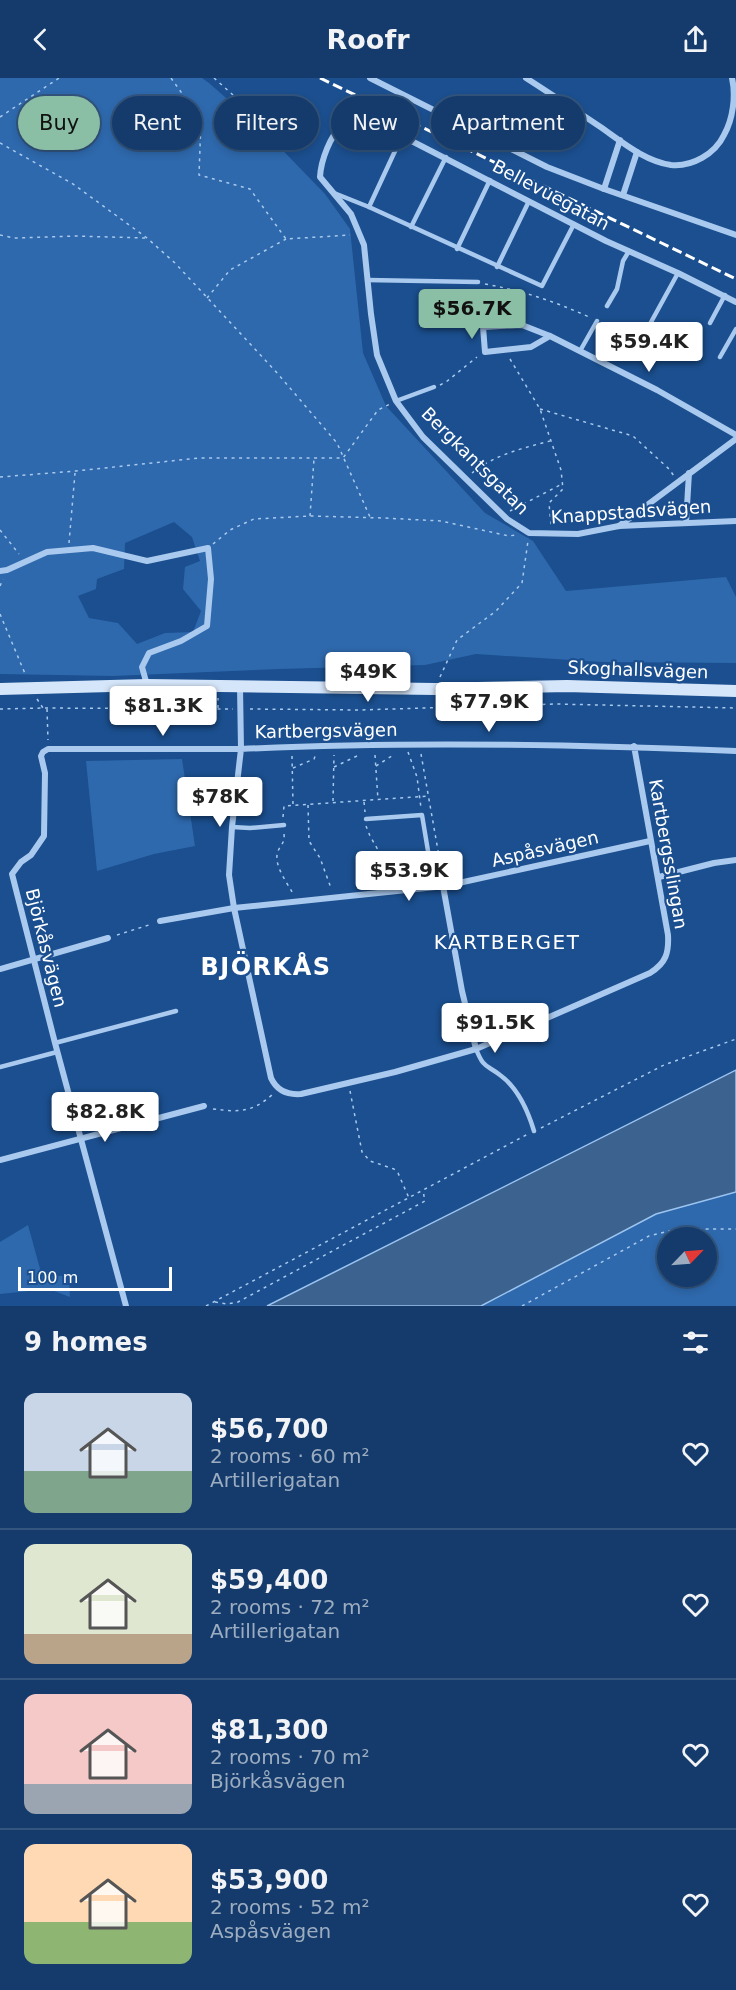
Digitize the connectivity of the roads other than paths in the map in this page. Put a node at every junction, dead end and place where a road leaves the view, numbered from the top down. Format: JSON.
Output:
{"nodes":[{"id":1,"x":370,"y":78,"type":"edge"},
{"id":2,"x":526,"y":78,"type":"edge"},
{"id":3,"x":732,"y":78,"type":"edge"},
{"id":4,"x":620,"y":140,"type":"junction"},
{"id":5,"x":331,"y":142,"type":"edge"},
{"id":6,"x":419,"y":144,"type":"edge"},
{"id":7,"x":395,"y":150,"type":"edge"},
{"id":8,"x":637,"y":152,"type":"junction"},
{"id":9,"x":446,"y":158,"type":"junction"},
{"id":10,"x":320,"y":177,"type":"joint"},
{"id":11,"x":490,"y":180,"type":"junction"},
{"id":12,"x":604,"y":189,"type":"junction"},
{"id":13,"x":334,"y":194,"type":"junction"},
{"id":14,"x":622,"y":195,"type":"junction"},
{"id":15,"x":529,"y":201,"type":"junction"},
{"id":16,"x":369,"y":207,"type":"junction"},
{"id":17,"x":574,"y":224,"type":"junction"},
{"id":18,"x":411,"y":227,"type":"junction"},
{"id":19,"x":736,"y":235,"type":"edge"},
{"id":20,"x":457,"y":249,"type":"junction"},
{"id":21,"x":629,"y":251,"type":"junction"},
{"id":22,"x":497,"y":267,"type":"junction"},
{"id":23,"x":678,"y":273,"type":"junction"},
{"id":24,"x":367,"y":280,"type":"junction"},
{"id":25,"x":478,"y":282,"type":"road end"},
{"id":26,"x":725,"y":295,"type":"junction"},
{"id":27,"x":736,"y":302,"type":"edge"},
{"id":28,"x":607,"y":306,"type":"dead end"},
{"id":29,"x":597,"y":321,"type":"road end"},
{"id":30,"x":710,"y":323,"type":"dead end"},
{"id":31,"x":650,"y":324,"type":"dead end"},
{"id":32,"x":736,"y":329,"type":"edge"},
{"id":33,"x":550,"y":336,"type":"junction"},
{"id":34,"x":580,"y":351,"type":"junction"},
{"id":35,"x":720,"y":357,"type":"dead end"},
{"id":36,"x":434,"y":387,"type":"road end"},
{"id":37,"x":396,"y":401,"type":"junction"},
{"id":38,"x":736,"y":435,"type":"edge"},
{"id":39,"x":736,"y":439,"type":"edge"},
{"id":40,"x":689,"y":473,"type":"junction"},
{"id":41,"x":736,"y":521,"type":"edge"},
{"id":42,"x":686,"y":523,"type":"junction"},
{"id":43,"x":619,"y":526,"type":"junction"},
{"id":44,"x":529,"y":533,"type":"joint"},
{"id":45,"x":0,"y":571,"type":"edge"},
{"id":46,"x":147,"y":686,"type":"junction"},
{"id":47,"x":240,"y":687,"type":"junction"},
{"id":48,"x":0,"y":689,"type":"edge"},
{"id":49,"x":736,"y":691,"type":"edge"},
{"id":50,"x":634,"y":746,"type":"junction"},
{"id":51,"x":241,"y":748,"type":"junction"},
{"id":52,"x":736,"y":751,"type":"edge"},
{"id":53,"x":366,"y":819,"type":"road end"},
{"id":54,"x":284,"y":825,"type":"road end"},
{"id":55,"x":232,"y":827,"type":"junction"},
{"id":56,"x":651,"y":841,"type":"junction"},
{"id":57,"x":736,"y":860,"type":"edge"},
{"id":58,"x":659,"y":877,"type":"junction"},
{"id":59,"x":444,"y":886,"type":"junction"},
{"id":60,"x":434,"y":887,"type":"junction"},
{"id":61,"x":234,"y":908,"type":"junction"},
{"id":62,"x":160,"y":921,"type":"road end"},
{"id":63,"x":108,"y":939,"type":"road end"},
{"id":64,"x":34,"y":959,"type":"junction"},
{"id":65,"x":0,"y":969,"type":"edge"},
{"id":66,"x":176,"y":1011,"type":"dead end"},
{"id":67,"x":55,"y":1043,"type":"junction"},
{"id":68,"x":476,"y":1049,"type":"junction"},
{"id":69,"x":57,"y":1052,"type":"junction"},
{"id":70,"x":0,"y":1067,"type":"edge"},
{"id":71,"x":204,"y":1106,"type":"road end"},
{"id":72,"x":534,"y":1131,"type":"road end"},
{"id":73,"x":81,"y":1137,"type":"junction"},
{"id":74,"x":0,"y":1160,"type":"edge"},
{"id":75,"x":126,"y":1306,"type":"edge"}],
"edges":[{"from":1,"to":12,"type":"street"},
{"from":2,"to":4,"type":"street"},
{"from":3,"to":8,"type":"street"},
{"from":4,"to":8,"type":"street"},
{"from":4,"to":12,"type":"street"},
{"from":5,"to":10,"type":"street","name":"Bellevuegatan"},
{"from":6,"to":9,"type":"street","name":"Bellevuegatan"},
{"from":7,"to":16,"type":"lane"},
{"from":8,"to":14,"type":"street"},
{"from":9,"to":11,"type":"street","name":"Bellevuegatan"},
{"from":9,"to":18,"type":"lane"},
{"from":10,"to":13,"type":"street","name":"Bergkantsgatan"},
{"from":11,"to":15,"type":"street","name":"Bellevuegatan"},
{"from":11,"to":20,"type":"lane"},
{"from":12,"to":14,"type":"street"},
{"from":13,"to":16,"type":"lane"},
{"from":13,"to":24,"type":"street","name":"Bergkantsgatan"},
{"from":14,"to":19,"type":"street"},
{"from":15,"to":17,"type":"street","name":"Bellevuegatan"},
{"from":15,"to":22,"type":"lane"},
{"from":16,"to":18,"type":"lane"},
{"from":17,"to":21,"type":"street","name":"Bellevuegatan"},
{"from":17,"to":22,"type":"lane"},
{"from":18,"to":20,"type":"lane"},
{"from":20,"to":22,"type":"lane"},
{"from":21,"to":23,"type":"street","name":"Bellevuegatan"},
{"from":21,"to":28,"type":"lane"},
{"from":23,"to":26,"type":"street","name":"Bellevuegatan"},
{"from":23,"to":31,"type":"lane"},
{"from":24,"to":25,"type":"lane"},
{"from":24,"to":37,"type":"street","name":"Bergkantsgatan"},
{"from":26,"to":27,"type":"street","name":"Bellevuegatan"},
{"from":26,"to":30,"type":"lane"},
{"from":29,"to":34,"type":"lane"},
{"from":32,"to":35,"type":"lane"},
{"from":33,"to":33,"type":"street"},
{"from":33,"to":34,"type":"street"},
{"from":34,"to":38,"type":"street"},
{"from":36,"to":37,"type":"lane"},
{"from":37,"to":44,"type":"street","name":"Bergkantsgatan"},
{"from":39,"to":40,"type":"street"},
{"from":40,"to":42,"type":"street"},
{"from":40,"to":43,"type":"street"},
{"from":41,"to":42,"type":"street","name":"Knappstadsvägen"},
{"from":42,"to":43,"type":"street","name":"Knappstadsvägen"},
{"from":43,"to":44,"type":"street","name":"Knappstadsvägen"},
{"from":45,"to":46,"type":"street"},
{"from":46,"to":47,"type":"main road","name":"Skoghallsvägen"},
{"from":46,"to":48,"type":"main road","name":"Skoghallsvägen"},
{"from":47,"to":49,"type":"main road","name":"Skoghallsvägen"},
{"from":47,"to":51,"type":"street"},
{"from":50,"to":51,"type":"street","name":"Kartbergsvägen"},
{"from":50,"to":52,"type":"street","name":"Kartbergsvägen"},
{"from":50,"to":56,"type":"street","name":"Kartbergsslingan"},
{"from":51,"to":55,"type":"street"},
{"from":51,"to":64,"type":"street","name":"Björkåsvägen"},
{"from":53,"to":60,"type":"lane"},
{"from":54,"to":55,"type":"lane"},
{"from":55,"to":61,"type":"street"},
{"from":56,"to":58,"type":"street","name":"Kartbergsslingan"},
{"from":56,"to":59,"type":"street","name":"Aspåsvägen"},
{"from":57,"to":58,"type":"street"},
{"from":58,"to":68,"type":"street","name":"Kartbergsslingan"},
{"from":59,"to":60,"type":"street","name":"Aspåsvägen"},
{"from":59,"to":68,"type":"street"},
{"from":60,"to":61,"type":"street","name":"Aspåsvägen"},
{"from":61,"to":62,"type":"street","name":"Aspåsvägen"},
{"from":61,"to":68,"type":"street","name":"Kartbergsslingan"},
{"from":63,"to":64,"type":"street"},
{"from":64,"to":65,"type":"street"},
{"from":64,"to":67,"type":"street","name":"Björkåsvägen"},
{"from":66,"to":67,"type":"lane"},
{"from":67,"to":69,"type":"street","name":"Björkåsvägen"},
{"from":68,"to":72,"type":"lane"},
{"from":69,"to":70,"type":"lane"},
{"from":69,"to":73,"type":"street","name":"Björkåsvägen"},
{"from":71,"to":73,"type":"street"},
{"from":73,"to":74,"type":"street"},
{"from":73,"to":75,"type":"street","name":"Björkåsvägen"}]}
